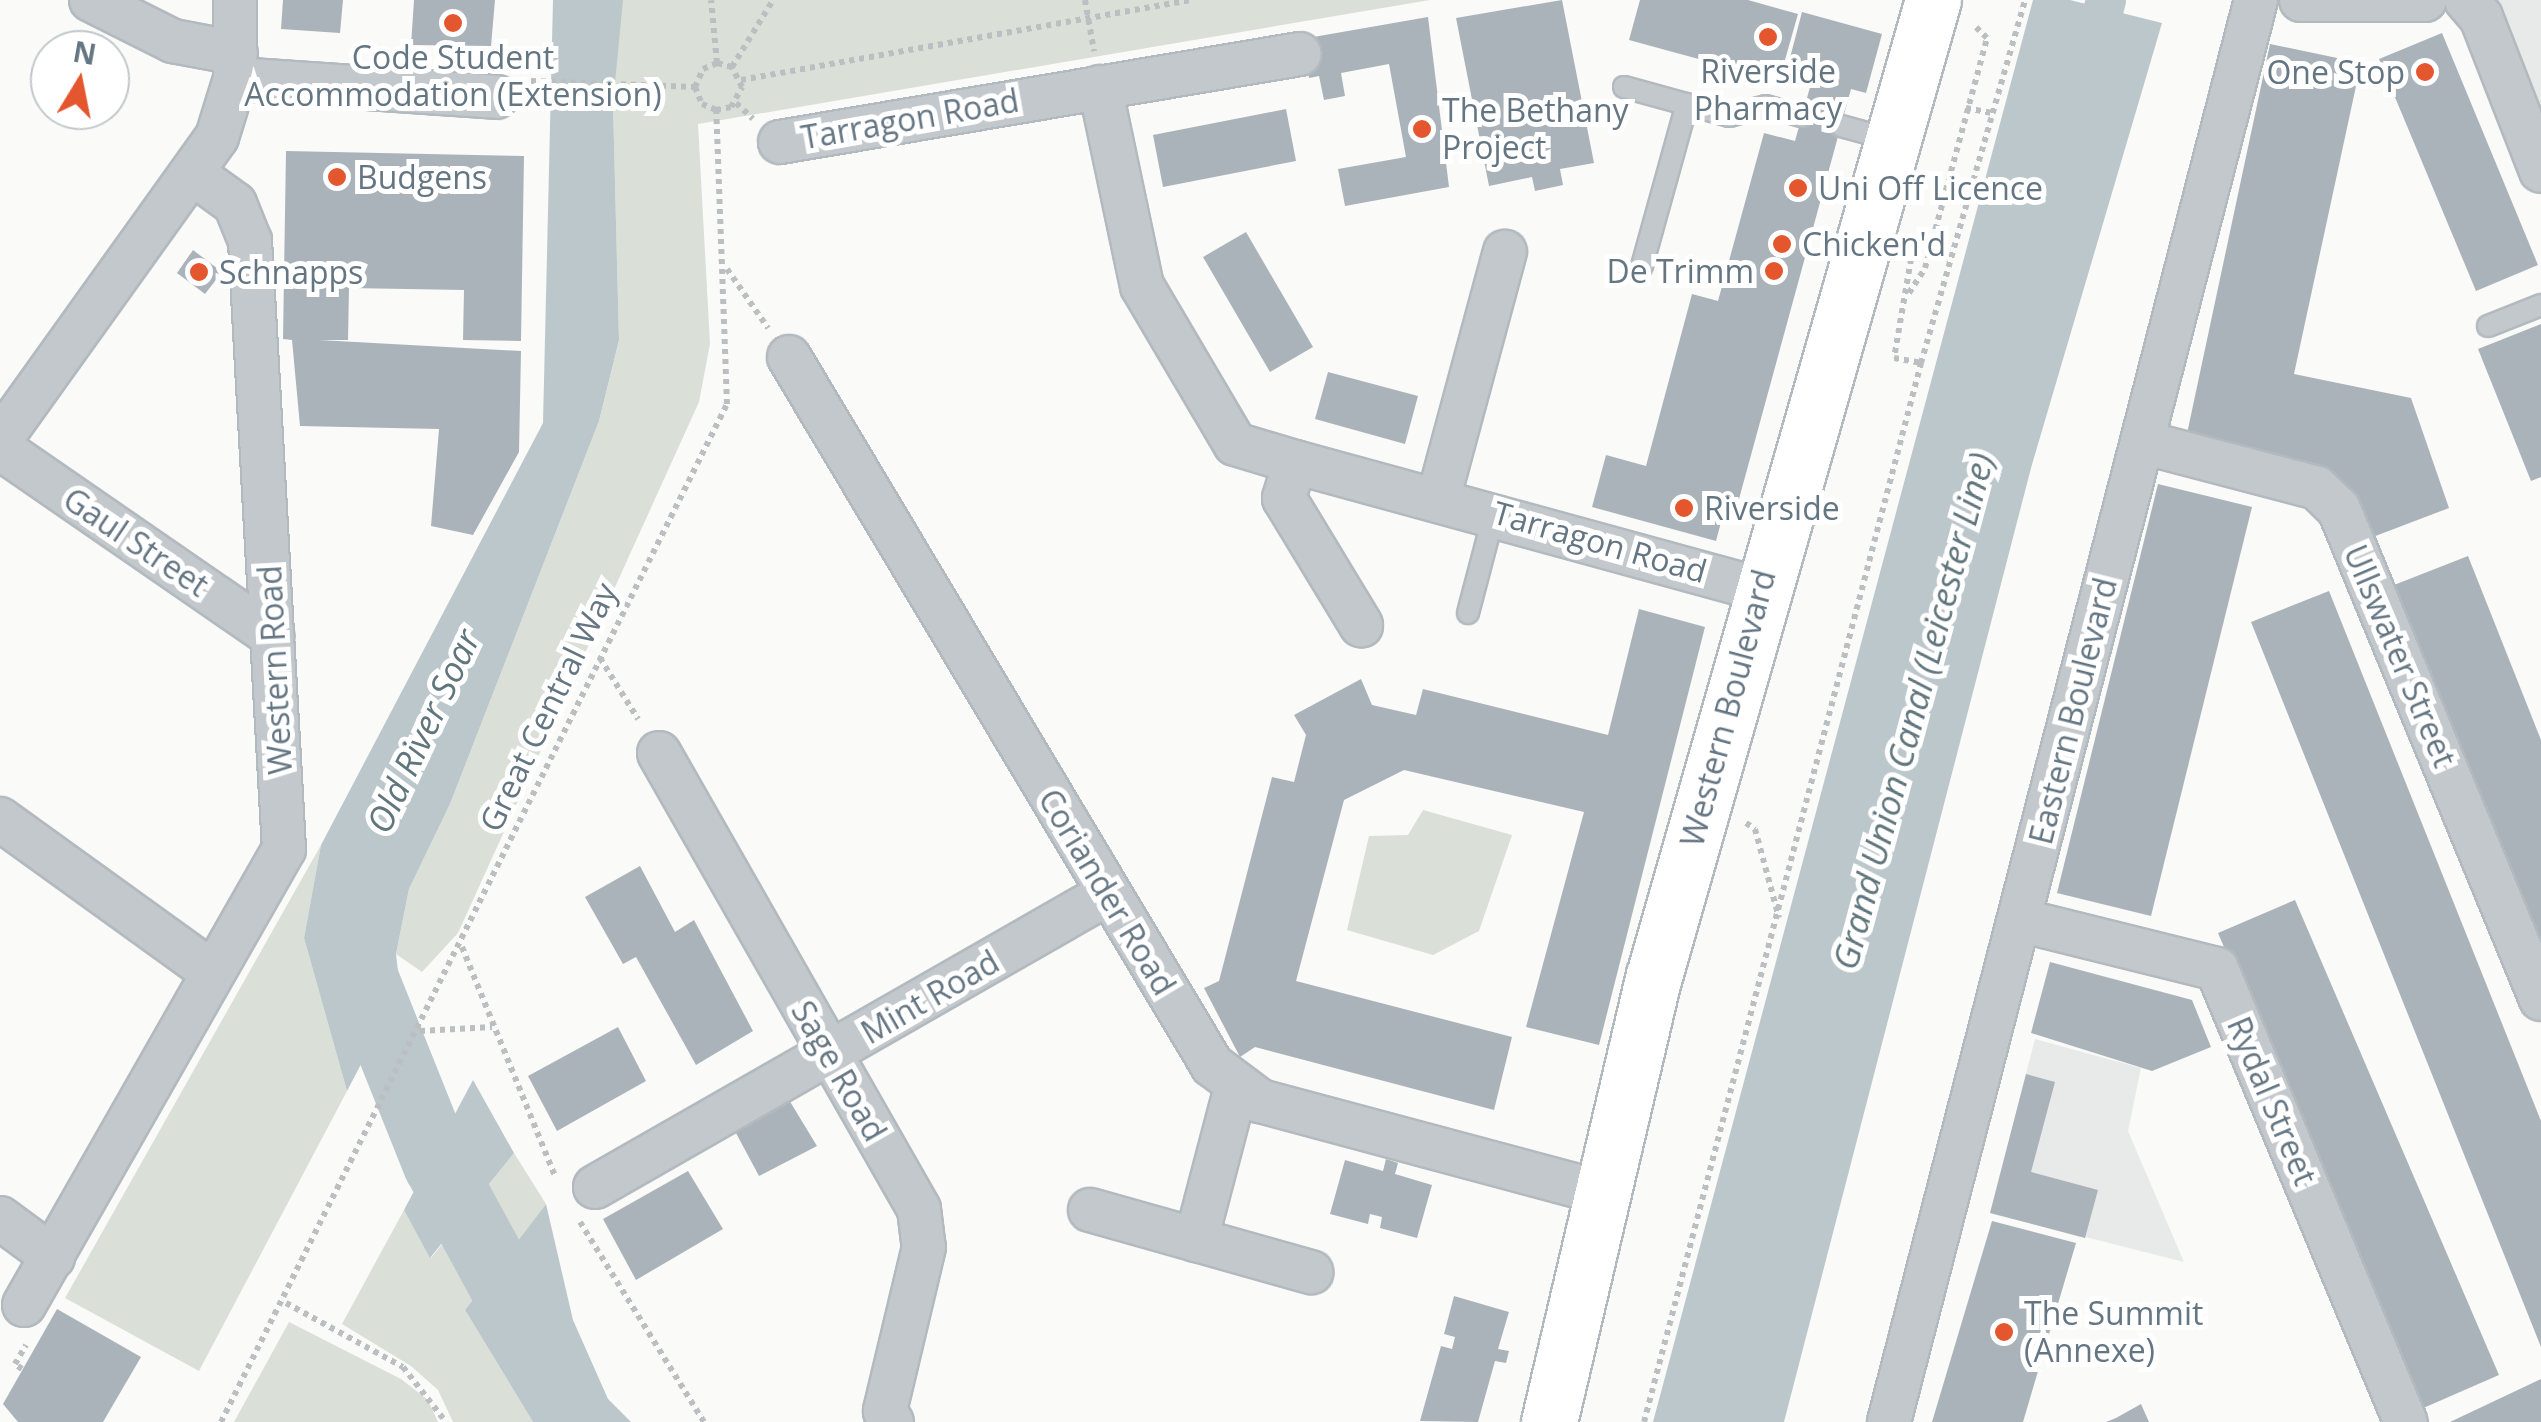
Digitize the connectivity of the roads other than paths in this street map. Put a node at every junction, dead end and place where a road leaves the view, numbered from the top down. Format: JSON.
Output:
{"nodes":[{"id":1,"x":92,"y":0,"type":"edge"},
{"id":2,"x":235,"y":0,"type":"edge"},
{"id":3,"x":1933,"y":0,"type":"edge"},
{"id":4,"x":2256,"y":0,"type":"edge"},
{"id":5,"x":2300,"y":0,"type":"edge"},
{"id":6,"x":2425,"y":0,"type":"edge"},
{"id":7,"x":2476,"y":1,"type":"edge"},
{"id":8,"x":1300,"y":54,"type":"dead end"},
{"id":9,"x":236,"y":66,"type":"junction"},
{"id":10,"x":1100,"y":87,"type":"junction"},
{"id":11,"x":507,"y":88,"type":"road end"},
{"id":12,"x":1624,"y":88,"type":"dead end"},
{"id":13,"x":1686,"y":104,"type":"junction"},
{"id":14,"x":1802,"y":116,"type":"dead end"},
{"id":15,"x":780,"y":142,"type":"dead end"},
{"id":16,"x":2541,"y":171,"type":"edge"},
{"id":17,"x":194,"y":175,"type":"junction"},
{"id":18,"x":1505,"y":252,"type":"dead end"},
{"id":19,"x":1642,"y":266,"type":"dead end"},
{"id":20,"x":2541,"y":305,"type":"edge"},
{"id":21,"x":2488,"y":326,"type":"dead end"},
{"id":22,"x":789,"y":357,"type":"road end"},
{"id":23,"x":0,"y":440,"type":"edge"},
{"id":24,"x":2142,"y":442,"type":"junction"},
{"id":25,"x":0,"y":448,"type":"edge"},
{"id":26,"x":1295,"y":462,"type":"junction"},
{"id":27,"x":1439,"y":496,"type":"junction"},
{"id":28,"x":1494,"y":512,"type":"junction"},
{"id":29,"x":1760,"y":588,"type":"junction"},
{"id":30,"x":1468,"y":613,"type":"dead end"},
{"id":31,"x":1361,"y":625,"type":"dead end"},
{"id":32,"x":273,"y":636,"type":"junction"},
{"id":33,"x":659,"y":752,"type":"road end"},
{"id":34,"x":0,"y":820,"type":"edge"},
{"id":35,"x":1108,"y":894,"type":"junction"},
{"id":36,"x":2019,"y":920,"type":"junction"},
{"id":37,"x":212,"y":972,"type":"junction"},
{"id":38,"x":2541,"y":999,"type":"edge"},
{"id":39,"x":830,"y":1055,"type":"junction"},
{"id":40,"x":1236,"y":1088,"type":"junction"},
{"id":41,"x":595,"y":1187,"type":"dead end"},
{"id":42,"x":1606,"y":1194,"type":"junction"},
{"id":43,"x":1090,"y":1210,"type":"dead end"},
{"id":44,"x":0,"y":1218,"type":"edge"},
{"id":45,"x":1196,"y":1240,"type":"junction"},
{"id":46,"x":54,"y":1257,"type":"junction"},
{"id":47,"x":1311,"y":1272,"type":"dead end"},
{"id":48,"x":24,"y":1305,"type":"dead end"},
{"id":49,"x":881,"y":1418,"type":"edge"},
{"id":50,"x":1549,"y":1422,"type":"edge"},
{"id":51,"x":1889,"y":1422,"type":"edge"},
{"id":52,"x":2406,"y":1422,"type":"edge"}],
"edges":[{"from":1,"to":9,"type":"street"},
{"from":2,"to":9,"type":"street"},
{"from":3,"to":29,"type":"street","name":"Western Boulevard"},
{"from":4,"to":24,"type":"street","name":"Eastern Boulevard"},
{"from":5,"to":6,"type":"street"},
{"from":7,"to":16,"type":"street"},
{"from":8,"to":10,"type":"street","name":"Tarragon Road"},
{"from":9,"to":11,"type":"street"},
{"from":9,"to":17,"type":"street"},
{"from":10,"to":15,"type":"street","name":"Tarragon Road"},
{"from":10,"to":26,"type":"street","name":"Tarragon Road"},
{"from":12,"to":13,"type":"lane"},
{"from":13,"to":14,"type":"lane"},
{"from":13,"to":19,"type":"lane"},
{"from":17,"to":23,"type":"street"},
{"from":17,"to":32,"type":"street","name":"Western Road"},
{"from":18,"to":27,"type":"street"},
{"from":20,"to":21,"type":"lane"},
{"from":22,"to":35,"type":"street","name":"Coriander Road"},
{"from":24,"to":36,"type":"street","name":"Eastern Boulevard"},
{"from":24,"to":38,"type":"street","name":"Ullswater Street"},
{"from":25,"to":32,"type":"street","name":"Gaul Street"},
{"from":26,"to":27,"type":"street","name":"Tarragon Road"},
{"from":26,"to":31,"type":"street"},
{"from":27,"to":28,"type":"street","name":"Tarragon Road"},
{"from":28,"to":29,"type":"street","name":"Tarragon Road"},
{"from":28,"to":30,"type":"lane"},
{"from":29,"to":42,"type":"street","name":"Western Boulevard"},
{"from":32,"to":37,"type":"street","name":"Western Road"},
{"from":33,"to":39,"type":"street","name":"Sage Road"},
{"from":34,"to":37,"type":"street"},
{"from":35,"to":39,"type":"street","name":"Mint Road"},
{"from":35,"to":40,"type":"street","name":"Coriander Road"},
{"from":36,"to":51,"type":"street","name":"Eastern Boulevard"},
{"from":36,"to":52,"type":"street","name":"Rydal Street"},
{"from":37,"to":46,"type":"street","name":"Western Road"},
{"from":39,"to":41,"type":"street","name":"Mint Road"},
{"from":39,"to":49,"type":"street","name":"Sage Road"},
{"from":40,"to":42,"type":"street"},
{"from":40,"to":45,"type":"street"},
{"from":42,"to":50,"type":"street","name":"Western Boulevard"},
{"from":43,"to":45,"type":"street"},
{"from":44,"to":46,"type":"street"},
{"from":45,"to":47,"type":"street"},
{"from":46,"to":48,"type":"street","name":"Western Road"}]}
